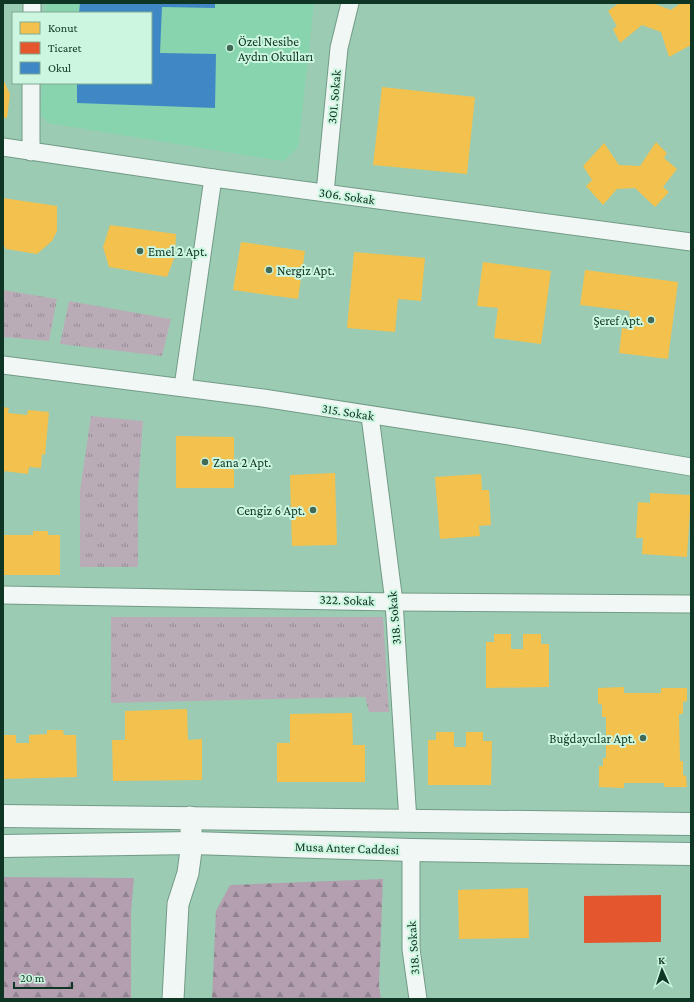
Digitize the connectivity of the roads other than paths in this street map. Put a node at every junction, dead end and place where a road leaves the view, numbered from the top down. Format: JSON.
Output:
{"nodes":[{"id":1,"x":350,"y":3,"type":"edge"},
{"id":2,"x":31,"y":84,"type":"edge"},
{"id":3,"x":3,"y":147,"type":"edge"},
{"id":4,"x":30,"y":152,"type":"junction"},
{"id":5,"x":212,"y":178,"type":"junction"},
{"id":6,"x":325,"y":193,"type":"junction"},
{"id":7,"x":691,"y":242,"type":"edge"},
{"id":8,"x":3,"y":365,"type":"edge"},
{"id":9,"x":183,"y":387,"type":"junction"},
{"id":10,"x":370,"y":416,"type":"junction"},
{"id":11,"x":691,"y":467,"type":"edge"},
{"id":12,"x":3,"y":595,"type":"edge"},
{"id":13,"x":394,"y":602,"type":"junction"},
{"id":14,"x":691,"y":604,"type":"edge"},
{"id":15,"x":3,"y":816,"type":"edge"},
{"id":16,"x":190,"y":817,"type":"junction"},
{"id":17,"x":408,"y":821,"type":"junction"},
{"id":18,"x":691,"y":824,"type":"edge"},
{"id":19,"x":192,"y":843,"type":"junction"},
{"id":20,"x":3,"y":846,"type":"edge"},
{"id":21,"x":411,"y":850,"type":"junction"},
{"id":22,"x":691,"y":854,"type":"edge"},
{"id":23,"x":173,"y":999,"type":"edge"},
{"id":24,"x":418,"y":999,"type":"edge"}],
"edges":[{"from":1,"to":6,"type":"street","name":"301. Sokak"},
{"from":2,"to":4,"type":"street"},
{"from":3,"to":4,"type":"street","name":"306. Sokak"},
{"from":4,"to":5,"type":"street","name":"306. Sokak"},
{"from":5,"to":6,"type":"street","name":"306. Sokak"},
{"from":5,"to":9,"type":"street"},
{"from":6,"to":7,"type":"street","name":"306. Sokak"},
{"from":8,"to":9,"type":"street","name":"315. Sokak"},
{"from":9,"to":10,"type":"street","name":"315. Sokak"},
{"from":10,"to":11,"type":"street","name":"315. Sokak"},
{"from":10,"to":13,"type":"street","name":"318. Sokak"},
{"from":12,"to":13,"type":"street","name":"322. Sokak"},
{"from":13,"to":14,"type":"street","name":"322. Sokak"},
{"from":13,"to":17,"type":"street","name":"318. Sokak"},
{"from":15,"to":16,"type":"main road","name":"Musa Anter Caddesi"},
{"from":16,"to":17,"type":"main road","name":"Musa Anter Caddesi"},
{"from":16,"to":19,"type":"street"},
{"from":17,"to":18,"type":"main road","name":"Musa Anter Caddesi"},
{"from":19,"to":20,"type":"main road","name":"Musa Anter Caddesi"},
{"from":19,"to":21,"type":"main road","name":"Musa Anter Caddesi"},
{"from":19,"to":23,"type":"street"},
{"from":21,"to":22,"type":"main road","name":"Musa Anter Caddesi"},
{"from":21,"to":24,"type":"street","name":"318. Sokak"}]}
